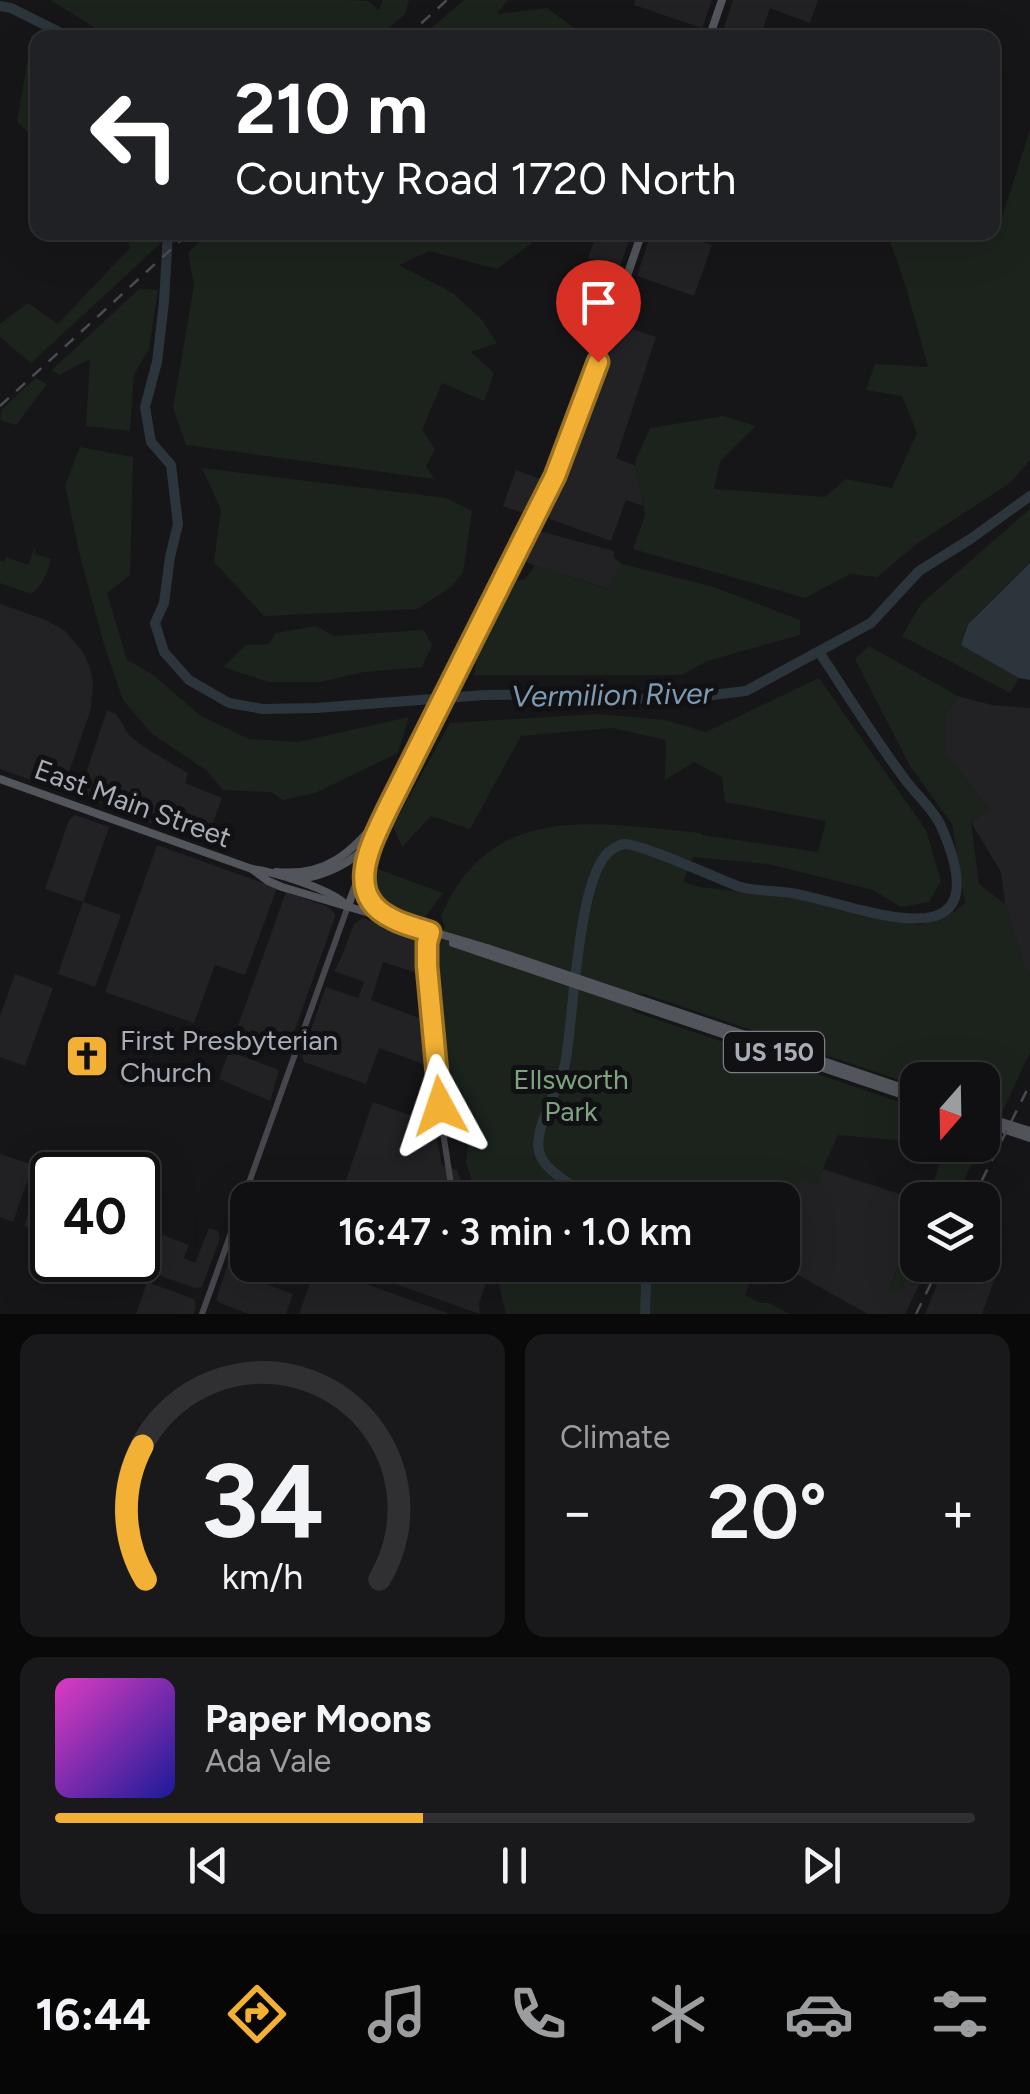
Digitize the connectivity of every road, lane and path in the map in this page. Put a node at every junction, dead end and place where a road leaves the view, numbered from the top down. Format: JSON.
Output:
{"nodes":[{"id":1,"x":722,"y":0,"type":"edge"},
{"id":2,"x":712,"y":30,"type":"edge"},
{"id":3,"x":639,"y":240,"type":"edge"},
{"id":4,"x":0,"y":779,"type":"edge"},
{"id":5,"x":372,"y":834,"type":"junction"},
{"id":6,"x":364,"y":864,"type":"junction"},
{"id":7,"x":252,"y":869,"type":"junction"},
{"id":8,"x":272,"y":872,"type":"junction"},
{"id":9,"x":290,"y":880,"type":"junction"},
{"id":10,"x":348,"y":906,"type":"junction"},
{"id":11,"x":388,"y":918,"type":"junction"},
{"id":12,"x":430,"y":932,"type":"junction"},
{"id":13,"x":900,"y":1091,"type":"edge"},
{"id":14,"x":1000,"y":1125,"type":"edge"},
{"id":15,"x":1030,"y":1135,"type":"edge"},
{"id":16,"x":451,"y":1182,"type":"edge"},
{"id":17,"x":202,"y":1314,"type":"edge"}],
"edges":[{"from":1,"to":2,"type":"main road"},
{"from":3,"to":5,"type":"main road"},
{"from":4,"to":7,"type":"main road","name":"East Main Street"},
{"from":5,"to":6,"type":"main road"},
{"from":5,"to":8,"type":"main road"},
{"from":5,"to":9,"type":"main road"},
{"from":6,"to":10,"type":"main road"},
{"from":6,"to":11,"type":"main road"},
{"from":7,"to":8,"type":"main road","name":"East Main Street"},
{"from":7,"to":9,"type":"main road"},
{"from":7,"to":10,"type":"main road","name":"East Main Street"},
{"from":8,"to":9,"type":"main road","name":"East Main Street"},
{"from":9,"to":10,"type":"main road","name":"East Main Street"},
{"from":10,"to":11,"type":"main road","number":"US 150"},
{"from":10,"to":17,"type":"main road"},
{"from":11,"to":12,"type":"main road","number":"US 150"},
{"from":12,"to":13,"type":"main road","number":"US 150"},
{"from":12,"to":16,"type":"main road"},
{"from":14,"to":15,"type":"main road"}]}
